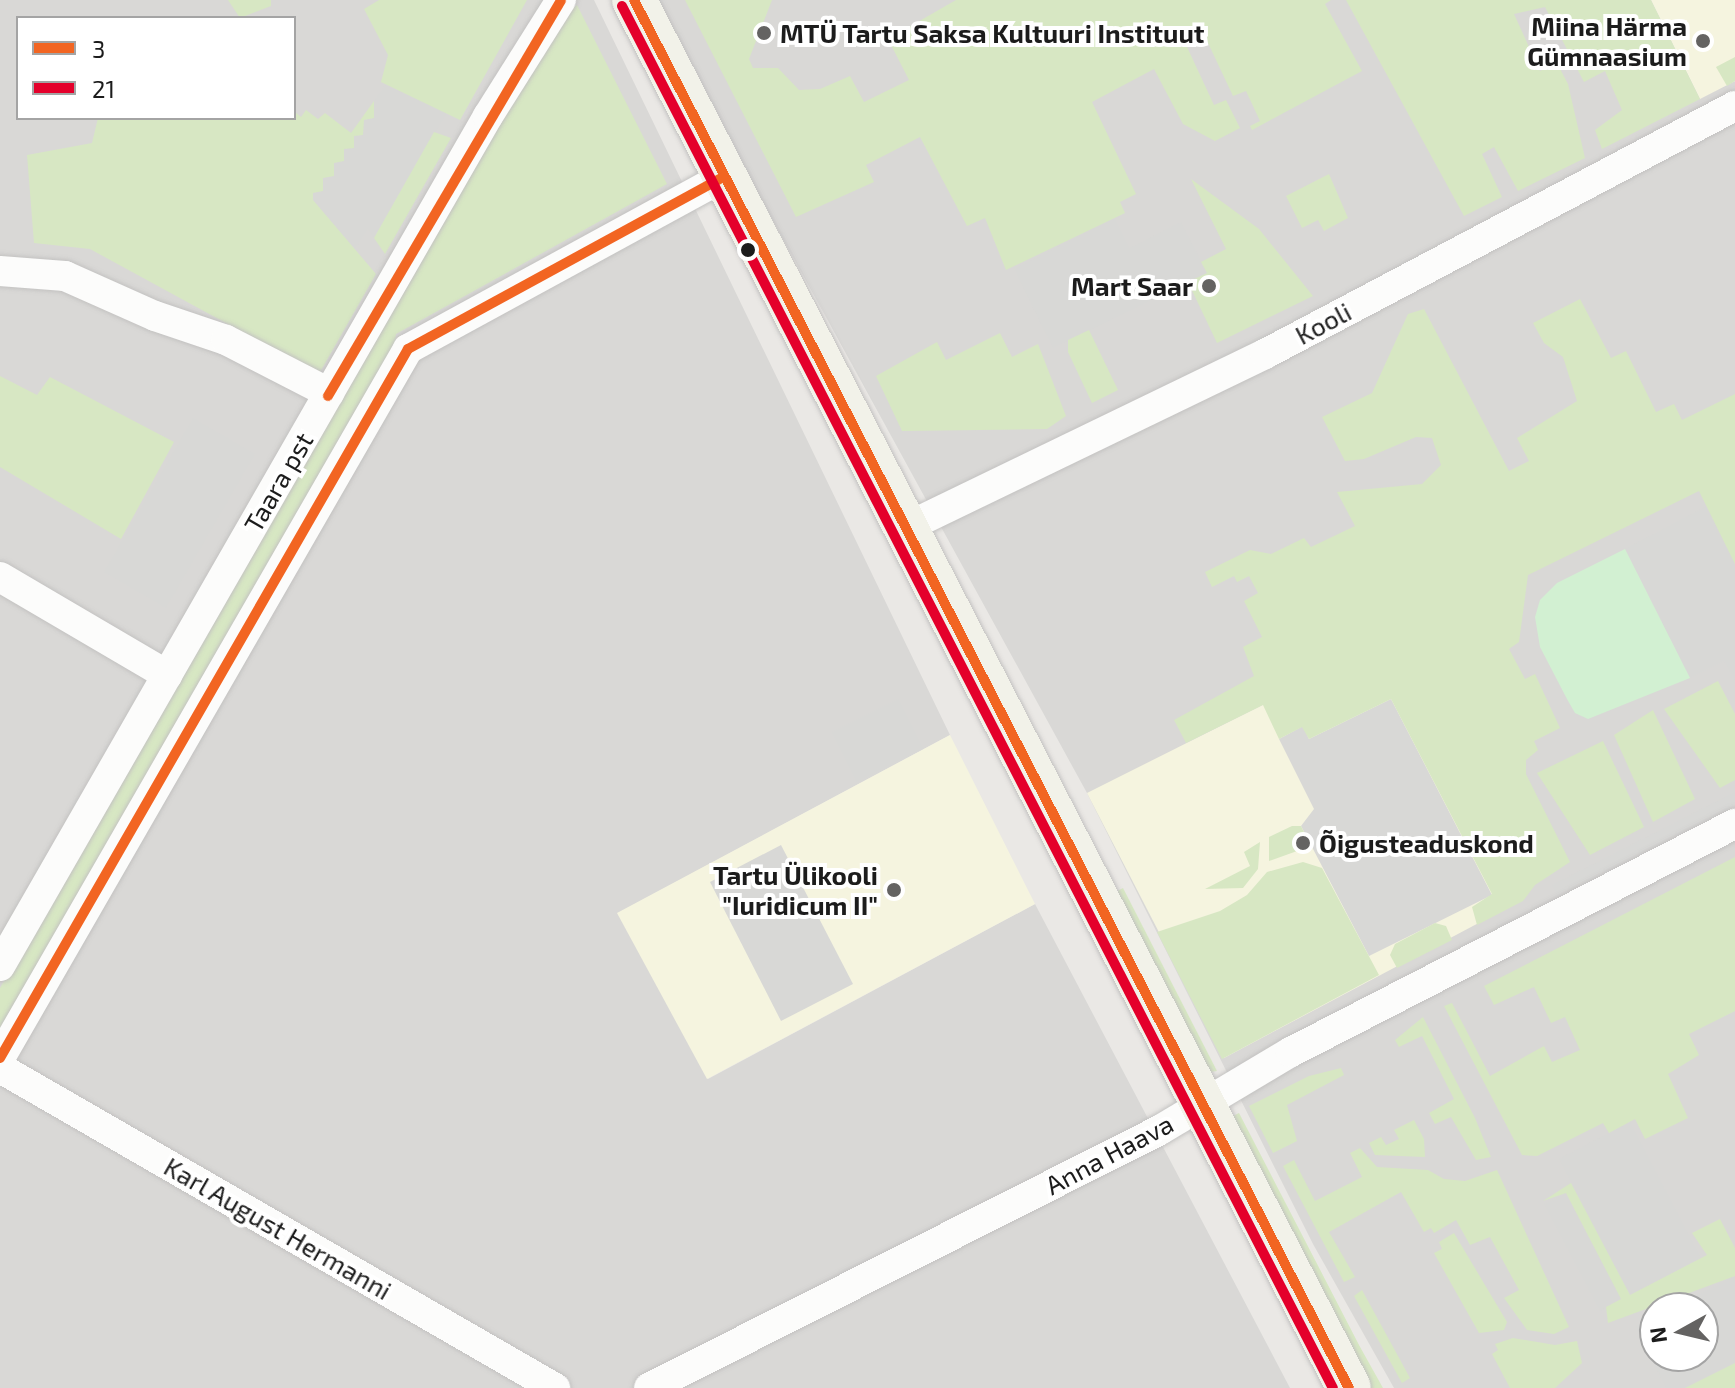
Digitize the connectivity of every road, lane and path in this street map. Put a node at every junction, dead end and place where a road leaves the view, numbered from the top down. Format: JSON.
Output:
{"nodes":[{"id":1,"x":561,"y":0,"type":"edge"},
{"id":2,"x":634,"y":0,"type":"edge"},
{"id":3,"x":1735,"y":106,"type":"edge"},
{"id":4,"x":722,"y":178,"type":"junction"},
{"id":5,"x":0,"y":271,"type":"edge"},
{"id":6,"x":329,"y":393,"type":"junction"},
{"id":7,"x":905,"y":528,"type":"junction"},
{"id":8,"x":0,"y":577,"type":"edge"},
{"id":9,"x":167,"y":675,"type":"junction"},
{"id":10,"x":1735,"y":824,"type":"edge"},
{"id":11,"x":0,"y":966,"type":"edge"},
{"id":12,"x":0,"y":1058,"type":"edge"},
{"id":13,"x":0,"y":1068,"type":"edge"},
{"id":14,"x":1199,"y":1104,"type":"junction"},
{"id":15,"x":555,"y":1388,"type":"edge"},
{"id":16,"x":649,"y":1388,"type":"edge"},
{"id":17,"x":1349,"y":1388,"type":"edge"}],
"edges":[{"from":1,"to":6,"type":"street","name":"Taara pst"},
{"from":2,"to":4,"type":"street"},
{"from":3,"to":7,"type":"street","name":"Kooli"},
{"from":4,"to":7,"type":"street"},
{"from":4,"to":12,"type":"street","name":"Taara pst"},
{"from":5,"to":6,"type":"street"},
{"from":6,"to":9,"type":"street","name":"Taara pst"},
{"from":7,"to":14,"type":"street"},
{"from":8,"to":9,"type":"street"},
{"from":9,"to":11,"type":"street","name":"Taara pst"},
{"from":10,"to":14,"type":"street","name":"Anna Haava"},
{"from":13,"to":15,"type":"street","name":"Karl August Hermanni"},
{"from":14,"to":16,"type":"street","name":"Anna Haava"},
{"from":14,"to":17,"type":"street"}]}
